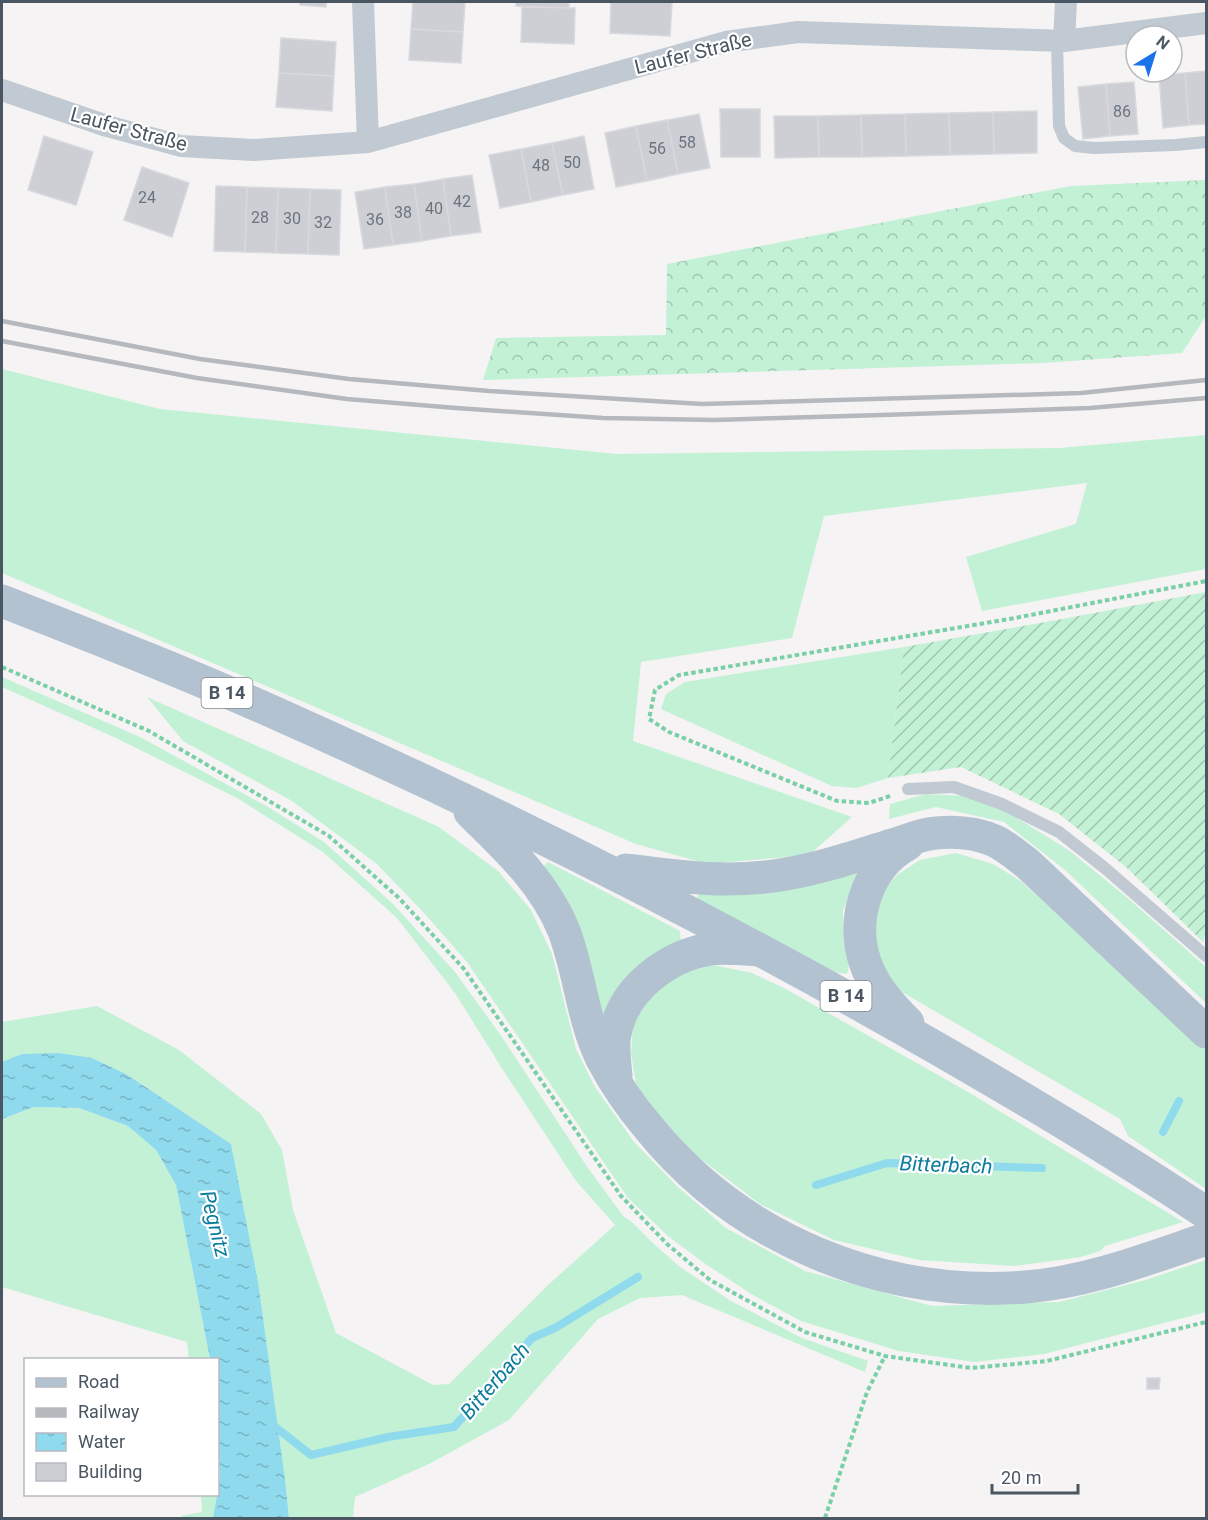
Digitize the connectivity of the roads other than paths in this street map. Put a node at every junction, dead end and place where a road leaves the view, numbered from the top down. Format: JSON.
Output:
{"nodes":[{"id":1,"x":363,"y":2,"type":"edge"},
{"id":2,"x":1066,"y":2,"type":"edge"},
{"id":3,"x":1206,"y":23,"type":"edge"},
{"id":4,"x":1060,"y":41,"type":"junction"},
{"id":5,"x":2,"y":90,"type":"edge"},
{"id":6,"x":368,"y":142,"type":"junction"},
{"id":7,"x":1206,"y":142,"type":"edge"},
{"id":8,"x":2,"y":601,"type":"edge"},
{"id":9,"x":908,"y":789,"type":"road end"},
{"id":10,"x":449,"y":792,"type":"junction"},
{"id":11,"x":920,"y":837,"type":"junction"},
{"id":12,"x":603,"y":867,"type":"junction"},
{"id":13,"x":762,"y":950,"type":"junction"},
{"id":14,"x":1206,"y":956,"type":"edge"},
{"id":15,"x":1206,"y":1032,"type":"edge"},
{"id":16,"x":929,"y":1043,"type":"junction"},
{"id":17,"x":616,"y":1083,"type":"junction"},
{"id":18,"x":1206,"y":1213,"type":"edge"},
{"id":19,"x":1206,"y":1239,"type":"edge"}],
"edges":[{"from":1,"to":6,"type":"street"},
{"from":2,"to":4,"type":"street"},
{"from":3,"to":4,"type":"street","name":"Laufer Straße"},
{"from":4,"to":6,"type":"street","name":"Laufer Straße"},
{"from":4,"to":7,"type":"lane"},
{"from":5,"to":6,"type":"street","name":"Laufer Straße"},
{"from":8,"to":10,"type":"main road","number":"B 14"},
{"from":9,"to":14,"type":"lane"},
{"from":10,"to":12,"type":"main road","number":"B 14"},
{"from":10,"to":17,"type":"main road"},
{"from":11,"to":12,"type":"main road"},
{"from":11,"to":15,"type":"main road"},
{"from":11,"to":16,"type":"main road"},
{"from":12,"to":13,"type":"main road","number":"B 14"},
{"from":13,"to":16,"type":"main road","number":"B 14"},
{"from":13,"to":17,"type":"main road"},
{"from":16,"to":18,"type":"main road","number":"B 14"},
{"from":17,"to":19,"type":"main road"}]}
